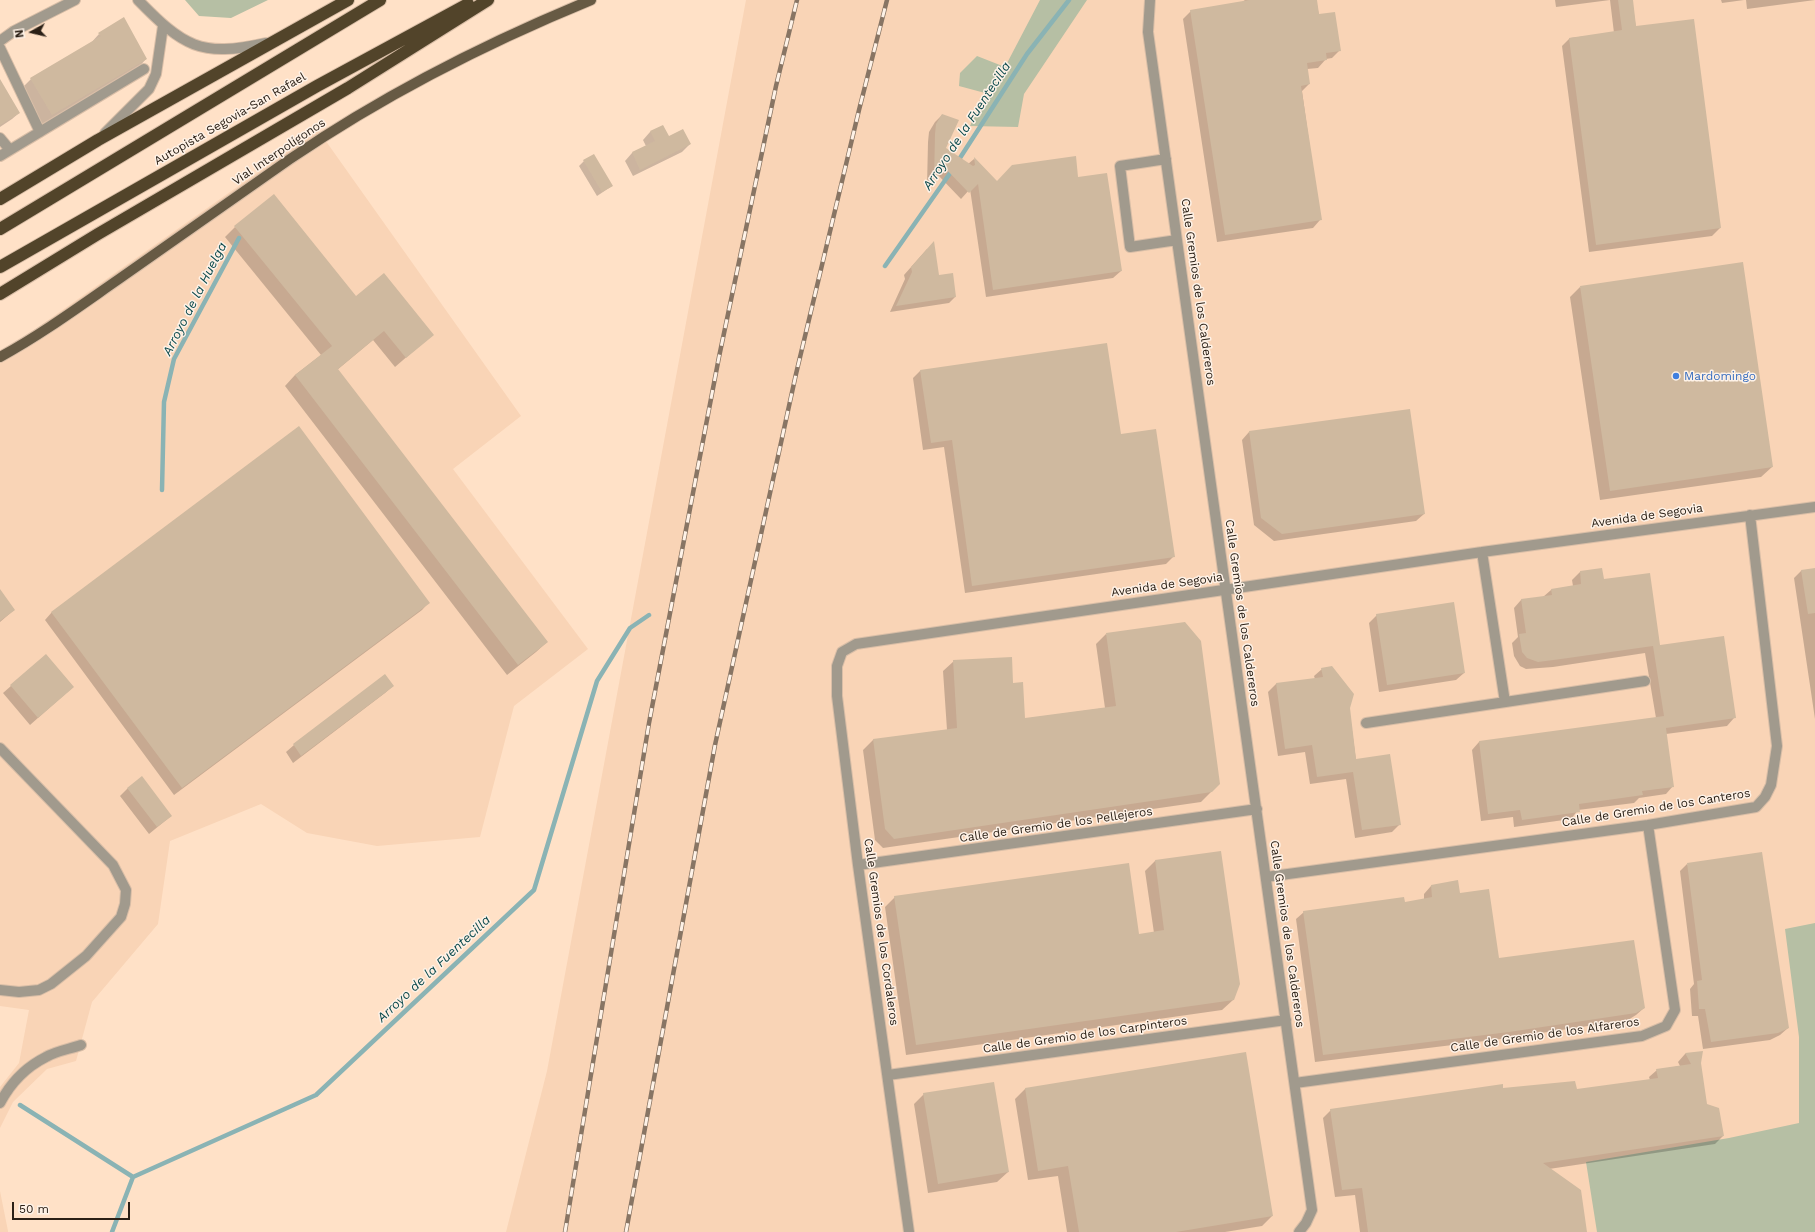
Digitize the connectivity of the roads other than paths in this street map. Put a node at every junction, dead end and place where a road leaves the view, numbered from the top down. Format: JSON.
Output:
{"nodes":[{"id":1,"x":75,"y":0,"type":"edge"},
{"id":2,"x":138,"y":0,"type":"edge"},
{"id":3,"x":348,"y":0,"type":"edge"},
{"id":4,"x":380,"y":0,"type":"edge"},
{"id":5,"x":476,"y":0,"type":"edge"},
{"id":6,"x":488,"y":0,"type":"edge"},
{"id":7,"x":591,"y":0,"type":"edge"},
{"id":8,"x":1150,"y":0,"type":"edge"},
{"id":9,"x":163,"y":26,"type":"junction"},
{"id":10,"x":0,"y":41,"type":"edge"},
{"id":11,"x":274,"y":42,"type":"junction"},
{"id":12,"x":0,"y":48,"type":"edge"},
{"id":13,"x":144,"y":68,"type":"dead end"},
{"id":14,"x":40,"y":132,"type":"junction"},
{"id":15,"x":0,"y":138,"type":"edge"},
{"id":16,"x":98,"y":140,"type":"junction"},
{"id":17,"x":10,"y":150,"type":"junction"},
{"id":18,"x":0,"y":156,"type":"edge"},
{"id":19,"x":1166,"y":159,"type":"junction"},
{"id":20,"x":0,"y":198,"type":"edge"},
{"id":21,"x":0,"y":229,"type":"edge"},
{"id":22,"x":1177,"y":240,"type":"junction"},
{"id":23,"x":0,"y":267,"type":"edge"},
{"id":24,"x":0,"y":294,"type":"edge"},
{"id":25,"x":0,"y":357,"type":"edge"},
{"id":26,"x":1815,"y":507,"type":"edge"},
{"id":27,"x":1750,"y":515,"type":"junction"},
{"id":28,"x":1482,"y":552,"type":"junction"},
{"id":29,"x":1226,"y":590,"type":"junction"},
{"id":30,"x":856,"y":644,"type":"joint"},
{"id":31,"x":1645,"y":682,"type":"dead end"},
{"id":32,"x":1505,"y":702,"type":"junction"},
{"id":33,"x":1366,"y":723,"type":"dead end"},
{"id":34,"x":0,"y":748,"type":"edge"},
{"id":35,"x":1257,"y":809,"type":"junction"},
{"id":36,"x":1648,"y":825,"type":"junction"},
{"id":37,"x":858,"y":865,"type":"junction"},
{"id":38,"x":1266,"y":877,"type":"junction"},
{"id":39,"x":0,"y":990,"type":"edge"},
{"id":40,"x":1286,"y":1020,"type":"junction"},
{"id":41,"x":81,"y":1045,"type":"dead end"},
{"id":42,"x":888,"y":1075,"type":"junction"},
{"id":43,"x":1295,"y":1083,"type":"junction"},
{"id":44,"x":0,"y":1103,"type":"edge"},
{"id":45,"x":910,"y":1232,"type":"edge"},
{"id":46,"x":1299,"y":1232,"type":"edge"}],
"edges":[{"from":1,"to":10,"type":"street"},
{"from":2,"to":9,"type":"street"},
{"from":3,"to":11,"type":"highway"},
{"from":4,"to":21,"type":"highway","name":"Autopista Segovia-San Rafael"},
{"from":5,"to":23,"type":"highway","name":"Autopista Segovia-San Rafael"},
{"from":6,"to":24,"type":"highway"},
{"from":7,"to":25,"type":"main road","name":"Vial Interpolígonos"},
{"from":8,"to":19,"type":"street","name":"Calle Gremios de los Caldereros"},
{"from":9,"to":11,"type":"street"},
{"from":9,"to":16,"type":"street"},
{"from":11,"to":16,"type":"highway"},
{"from":12,"to":14,"type":"street"},
{"from":13,"to":14,"type":"street"},
{"from":14,"to":17,"type":"street"},
{"from":15,"to":17,"type":"street"},
{"from":16,"to":20,"type":"highway"},
{"from":17,"to":18,"type":"street"},
{"from":19,"to":22,"type":"street","name":"Calle Gremios de los Caldereros"},
{"from":19,"to":22,"type":"street"},
{"from":22,"to":29,"type":"street","name":"Calle Gremios de los Caldereros"},
{"from":26,"to":27,"type":"street","name":"Avenida de Segovia"},
{"from":27,"to":28,"type":"street","name":"Avenida de Segovia"},
{"from":27,"to":36,"type":"street","name":"Calle de Gremio de los Canteros"},
{"from":28,"to":29,"type":"street","name":"Avenida de Segovia"},
{"from":28,"to":32,"type":"street"},
{"from":29,"to":30,"type":"street","name":"Avenida de Segovia"},
{"from":29,"to":35,"type":"street","name":"Calle Gremios de los Caldereros"},
{"from":30,"to":37,"type":"street","name":"Calle Gremios de los Cordaleros"},
{"from":31,"to":32,"type":"street"},
{"from":32,"to":33,"type":"street"},
{"from":34,"to":39,"type":"street"},
{"from":35,"to":37,"type":"street","name":"Calle de Gremio de los Pellejeros"},
{"from":35,"to":38,"type":"street","name":"Calle Gremios de los Caldereros"},
{"from":36,"to":38,"type":"street","name":"Calle de Gremio de los Canteros"},
{"from":36,"to":43,"type":"street","name":"Calle de Gremio de los Alfareros"},
{"from":37,"to":42,"type":"street","name":"Calle Gremios de los Cordaleros"},
{"from":38,"to":40,"type":"street","name":"Calle Gremios de los Caldereros"},
{"from":40,"to":42,"type":"street","name":"Calle de Gremio de los Carpinteros"},
{"from":40,"to":43,"type":"street","name":"Calle Gremios de los Caldereros"},
{"from":41,"to":44,"type":"street"},
{"from":42,"to":45,"type":"street","name":"Calle Gremios de los Cordaleros"},
{"from":43,"to":46,"type":"street","name":"Calle Gremios de los Caldereros"}]}
